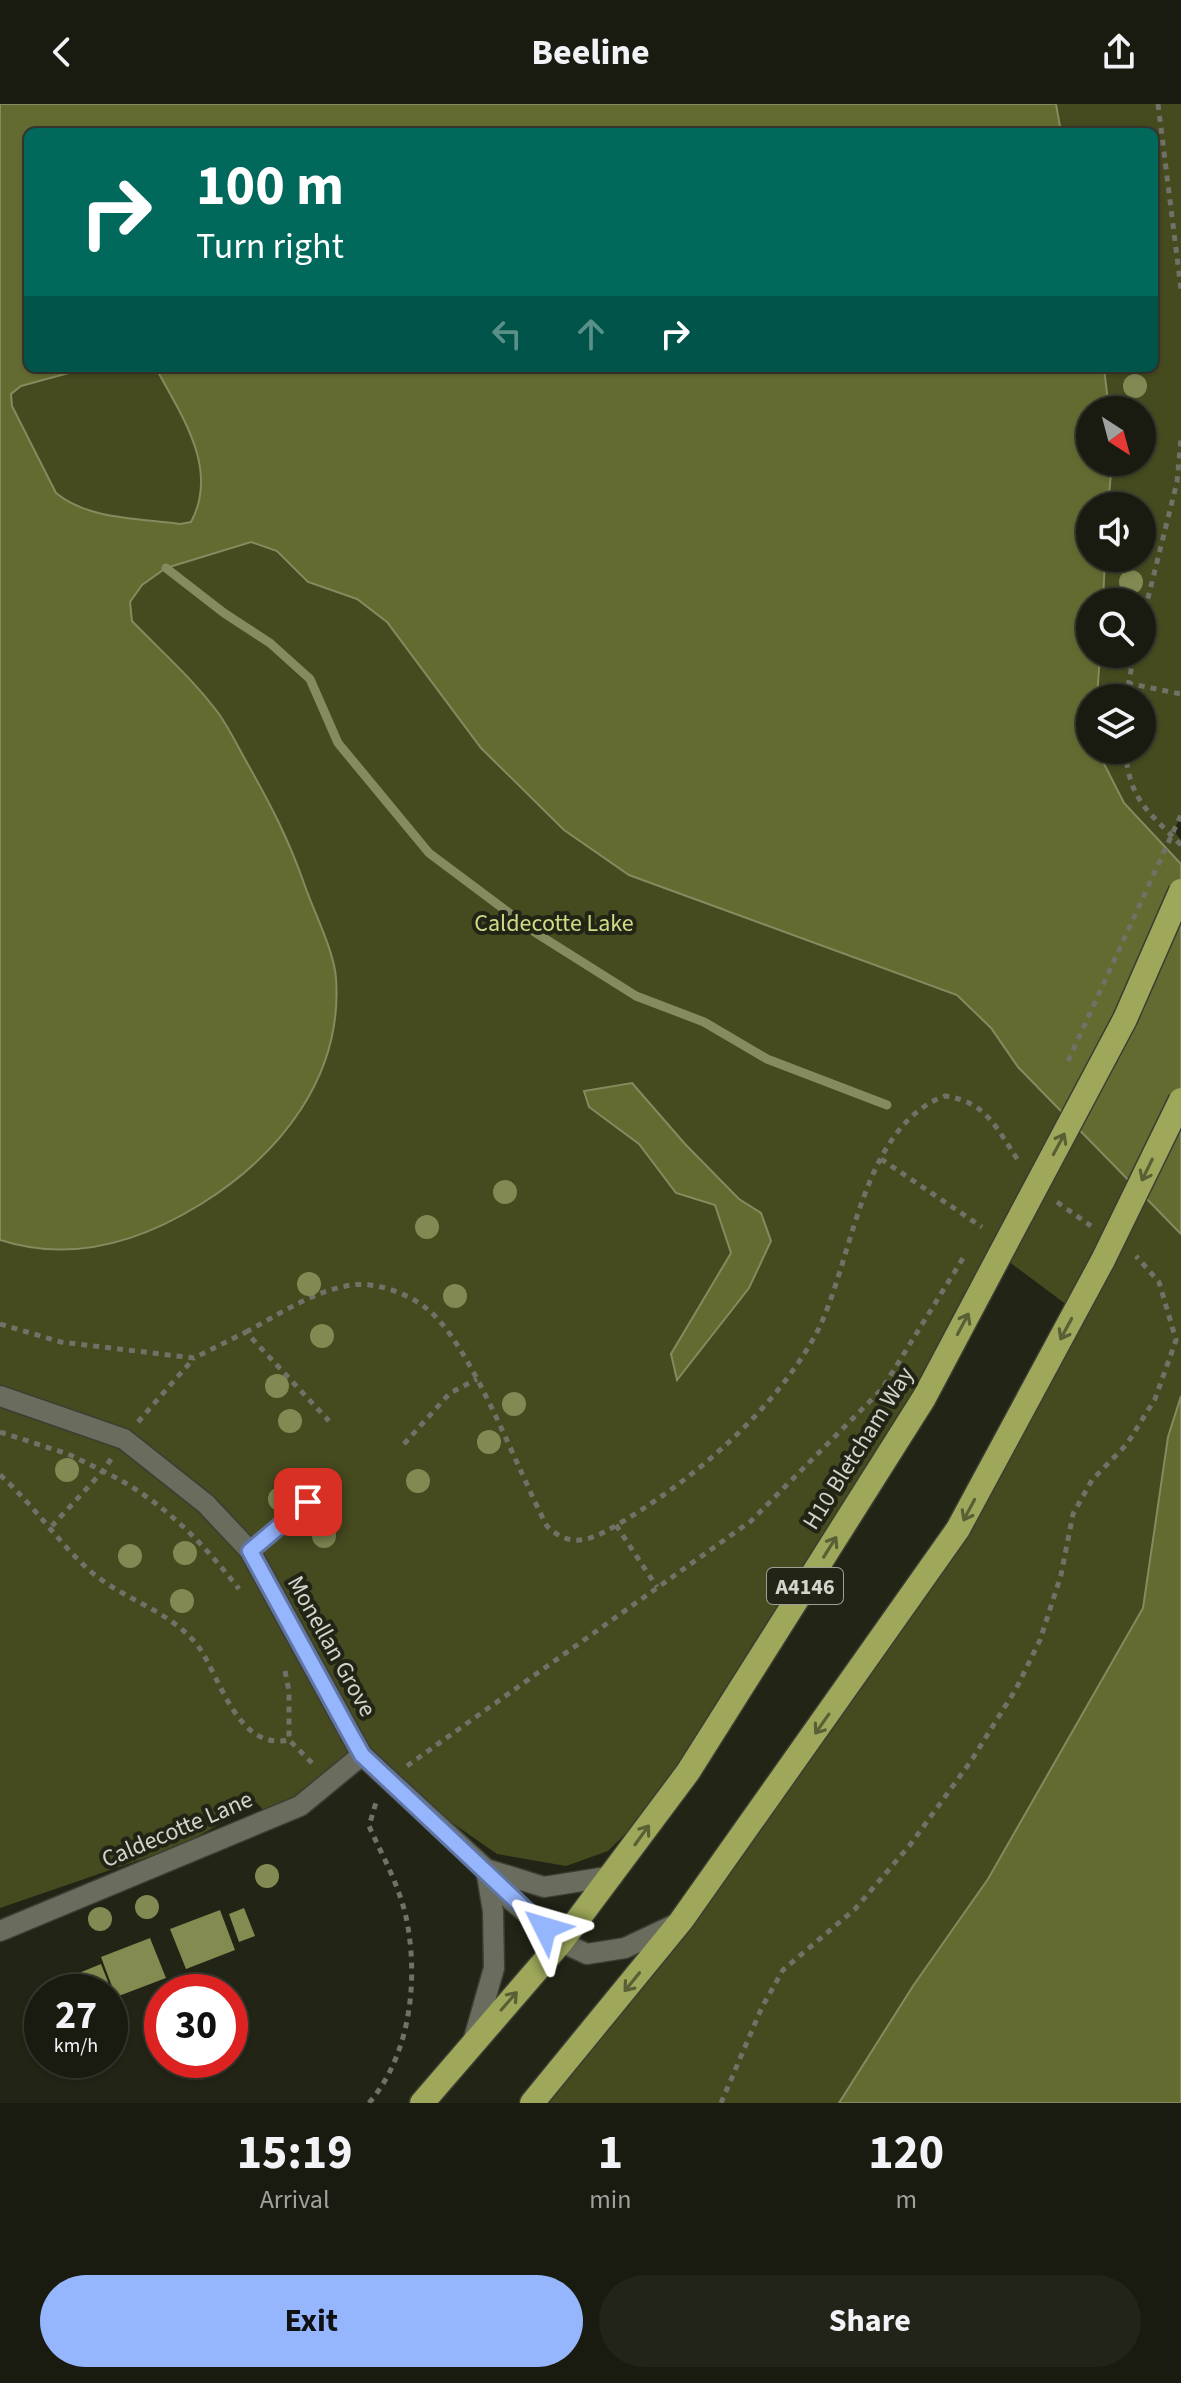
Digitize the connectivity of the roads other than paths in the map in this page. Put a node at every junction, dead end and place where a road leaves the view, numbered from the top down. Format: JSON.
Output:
{"nodes":[{"id":1,"x":1181,"y":891,"type":"edge"},
{"id":2,"x":1181,"y":1100,"type":"edge"},
{"id":3,"x":0,"y":1396,"type":"edge"},
{"id":4,"x":308,"y":1502,"type":"dead end"},
{"id":5,"x":250,"y":1551,"type":"junction"},
{"id":6,"x":362,"y":1755,"type":"junction"},
{"id":7,"x":486,"y":1869,"type":"junction"},
{"id":8,"x":613,"y":1876,"type":"junction"},
{"id":9,"x":681,"y":1921,"type":"junction"},
{"id":10,"x":0,"y":1931,"type":"edge"},
{"id":11,"x":561,"y":1942,"type":"junction"},
{"id":12,"x":472,"y":2045,"type":"junction"},
{"id":13,"x":422,"y":2103,"type":"edge"},
{"id":14,"x":532,"y":2103,"type":"edge"}],
"edges":[{"from":8,"to":1,"type":"highway","name":"H10 Bletcham Way","number":"A4146","one_way":true,"bridge":true},
{"from":2,"to":9,"type":"highway","one_way":true,"bridge":true},
{"from":3,"to":5,"type":"street","name":"Monellan Grove"},
{"from":4,"to":5,"type":"lane"},
{"from":5,"to":6,"type":"street","name":"Monellan Grove"},
{"from":6,"to":7,"type":"street","name":"Monellan Grove"},
{"from":6,"to":10,"type":"street","name":"Caldecotte Lane"},
{"from":7,"to":8,"type":"street","name":"Monellan Grove"},
{"from":7,"to":11,"type":"street","name":"Monellan Grove"},
{"from":7,"to":12,"type":"street"},
{"from":8,"to":11,"type":"highway","name":"H10 Bletcham Way","number":"A4146"},
{"from":9,"to":11,"type":"street","name":"Monellan Grove"},
{"from":9,"to":14,"type":"highway","one_way":true},
{"from":12,"to":11,"type":"highway","name":"H10 Bletcham Way","number":"A4146","one_way":true},
{"from":12,"to":13,"type":"highway","name":"H10 Bletcham Way","number":"A4146"}]}
